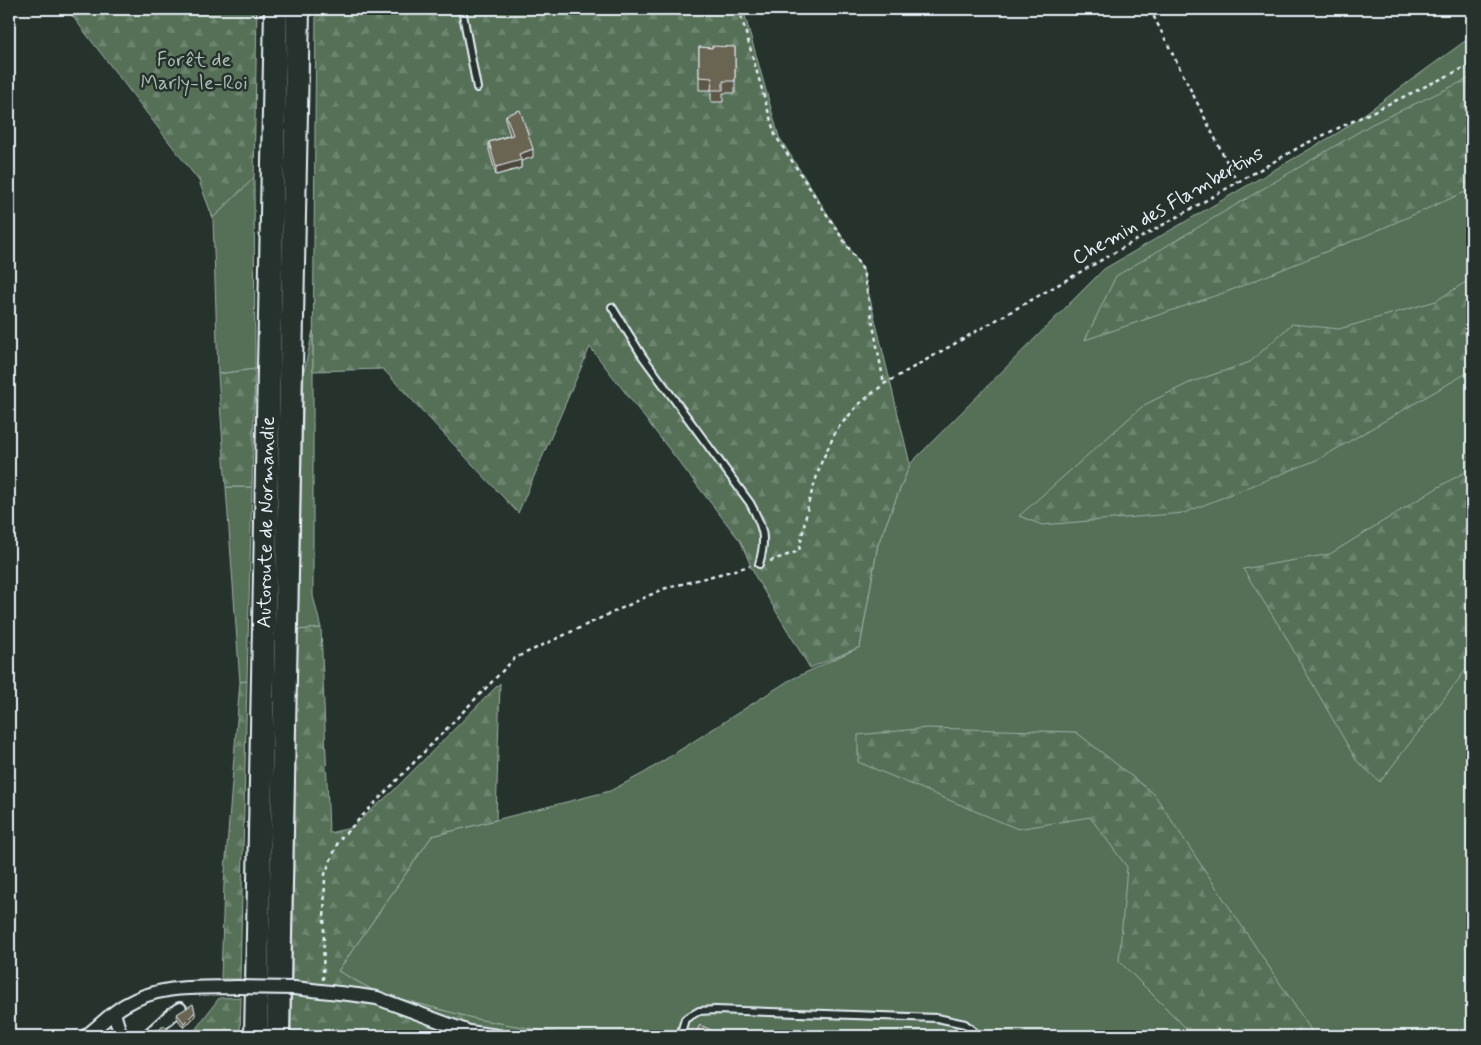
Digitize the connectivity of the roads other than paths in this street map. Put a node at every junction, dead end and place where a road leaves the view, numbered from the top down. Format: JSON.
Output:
{"nodes":[{"id":1,"x":276,"y":9,"type":"edge"},
{"id":2,"x":298,"y":9,"type":"edge"},
{"id":3,"x":462,"y":9,"type":"edge"},
{"id":4,"x":477,"y":88,"type":"dead end"},
{"id":5,"x":612,"y":307,"type":"dead end"},
{"id":6,"x":759,"y":564,"type":"road end"},
{"id":7,"x":180,"y":1009,"type":"dead end"},
{"id":8,"x":114,"y":1013,"type":"junction"},
{"id":9,"x":86,"y":1036,"type":"edge"},
{"id":10,"x":121,"y":1036,"type":"edge"},
{"id":11,"x":148,"y":1036,"type":"edge"},
{"id":12,"x":256,"y":1036,"type":"edge"},
{"id":13,"x":278,"y":1036,"type":"edge"},
{"id":14,"x":498,"y":1036,"type":"edge"},
{"id":15,"x":680,"y":1036,"type":"edge"},
{"id":16,"x":979,"y":1036,"type":"edge"}],
"edges":[{"from":1,"to":12,"type":"highway","name":"Autoroute de Normandie"},
{"from":2,"to":13,"type":"highway","name":"Autoroute de Normandie"},
{"from":3,"to":4,"type":"lane"},
{"from":5,"to":6,"type":"lane"},
{"from":7,"to":11,"type":"street"},
{"from":8,"to":9,"type":"street"},
{"from":8,"to":10,"type":"street"},
{"from":8,"to":14,"type":"street","bridge":true},
{"from":15,"to":16,"type":"lane"}]}
